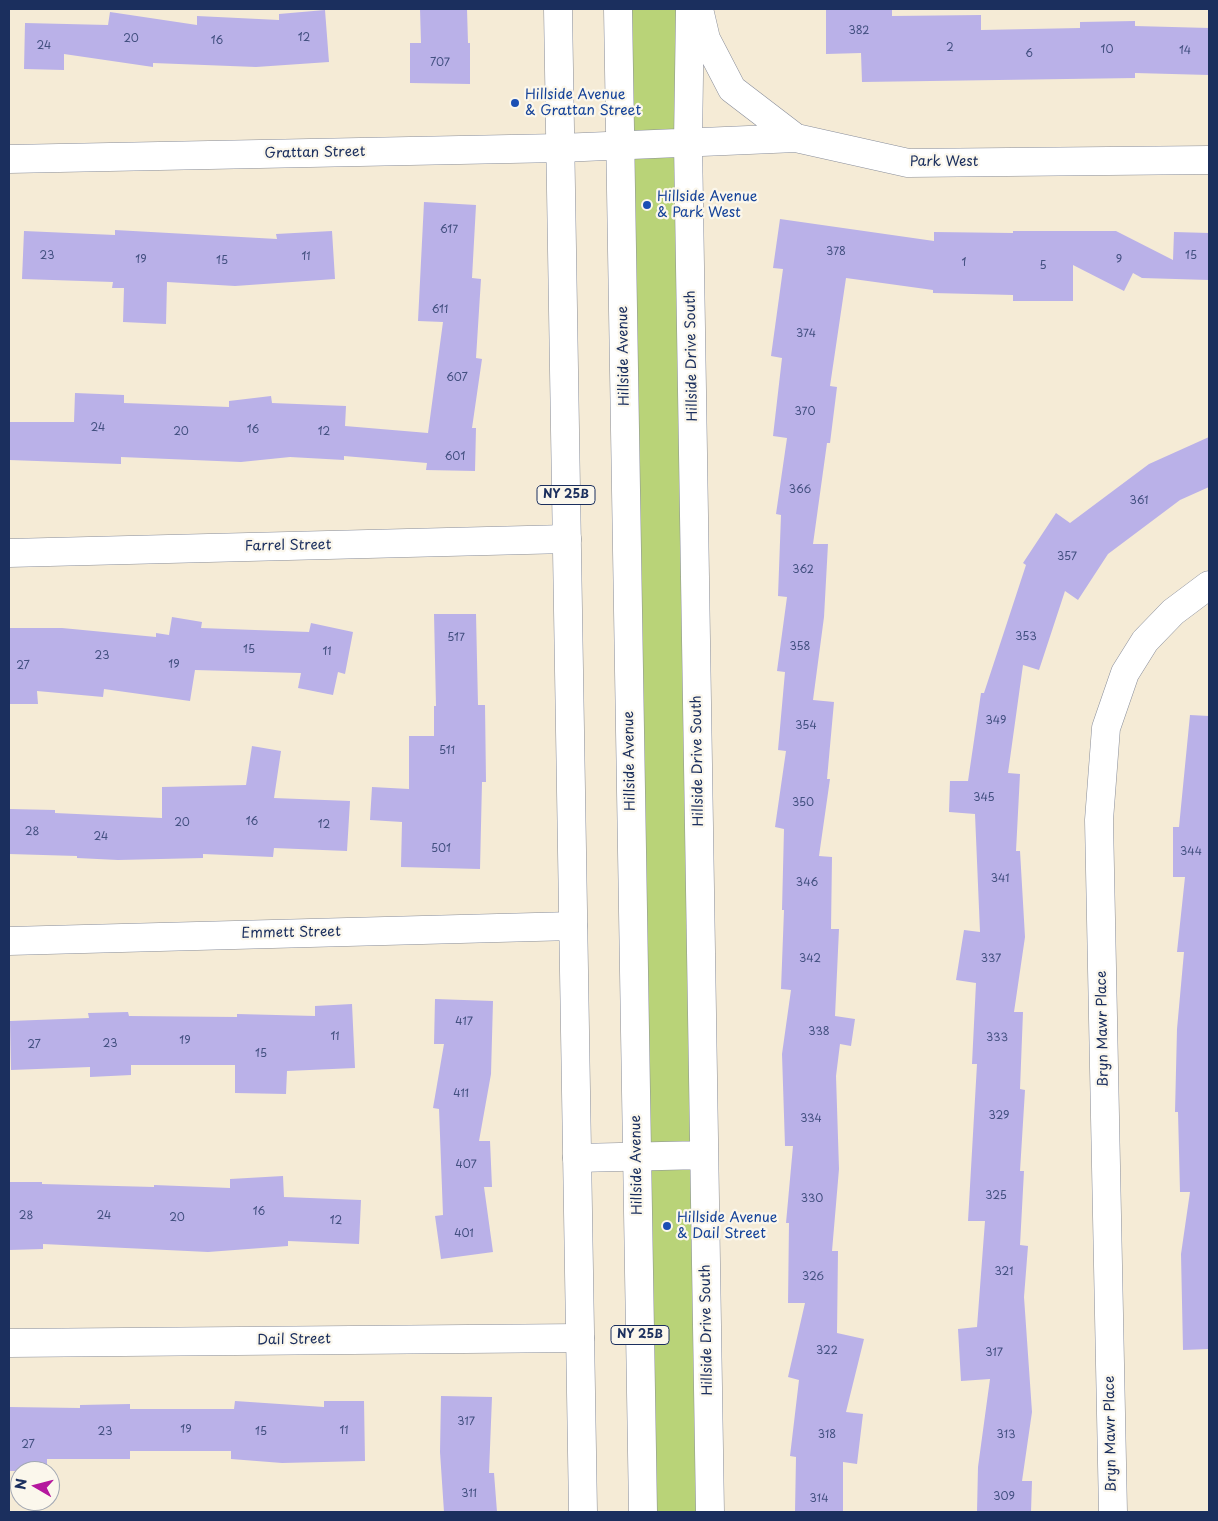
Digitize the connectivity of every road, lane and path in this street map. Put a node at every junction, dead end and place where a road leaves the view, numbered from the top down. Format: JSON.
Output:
{"nodes":[{"id":1,"x":558,"y":9,"type":"edge"},
{"id":2,"x":618,"y":9,"type":"edge"},
{"id":3,"x":690,"y":9,"type":"edge"},
{"id":4,"x":700,"y":9,"type":"edge"},
{"id":5,"x":796,"y":138,"type":"junction"},
{"id":6,"x":688,"y":142,"type":"junction"},
{"id":7,"x":620,"y":145,"type":"junction"},
{"id":8,"x":560,"y":148,"type":"junction"},
{"id":9,"x":9,"y":159,"type":"edge"},
{"id":10,"x":1209,"y":160,"type":"edge"},
{"id":11,"x":567,"y":540,"type":"junction"},
{"id":12,"x":9,"y":553,"type":"edge"},
{"id":13,"x":1209,"y":585,"type":"edge"},
{"id":14,"x":573,"y":926,"type":"junction"},
{"id":15,"x":9,"y":941,"type":"edge"},
{"id":16,"x":704,"y":1155,"type":"junction"},
{"id":17,"x":637,"y":1157,"type":"junction"},
{"id":18,"x":577,"y":1158,"type":"junction"},
{"id":19,"x":580,"y":1338,"type":"junction"},
{"id":20,"x":9,"y":1343,"type":"edge"},
{"id":21,"x":583,"y":1512,"type":"edge"},
{"id":22,"x":643,"y":1512,"type":"edge"},
{"id":23,"x":710,"y":1512,"type":"edge"},
{"id":24,"x":1113,"y":1512,"type":"edge"}],
"edges":[{"from":1,"to":8,"type":"street","number":"NY 25B"},
{"from":2,"to":7,"type":"street","name":"Hillside Avenue","number":"NY 25B"},
{"from":3,"to":6,"type":"street","name":"Hillside Drive South"},
{"from":4,"to":5,"type":"street"},
{"from":5,"to":6,"type":"street","name":"Park West"},
{"from":5,"to":10,"type":"street","name":"Park West"},
{"from":6,"to":7,"type":"street","name":"Park West"},
{"from":6,"to":16,"type":"street","name":"Hillside Drive South"},
{"from":7,"to":8,"type":"street","name":"Grattan Street"},
{"from":7,"to":17,"type":"street","name":"Hillside Avenue","number":"NY 25B"},
{"from":8,"to":9,"type":"street","name":"Grattan Street"},
{"from":8,"to":11,"type":"street","number":"NY 25B"},
{"from":11,"to":12,"type":"street","name":"Farrel Street"},
{"from":11,"to":14,"type":"street","number":"NY 25B"},
{"from":13,"to":24,"type":"street","name":"Bryn Mawr Place"},
{"from":14,"to":15,"type":"street","name":"Emmett Street"},
{"from":14,"to":18,"type":"street","number":"NY 25B"},
{"from":16,"to":17,"type":"street"},
{"from":16,"to":23,"type":"street","name":"Hillside Drive South"},
{"from":17,"to":18,"type":"street"},
{"from":17,"to":22,"type":"street","name":"Hillside Avenue","number":"NY 25B"},
{"from":18,"to":19,"type":"street","number":"NY 25B"},
{"from":19,"to":20,"type":"street","name":"Dail Street"},
{"from":19,"to":21,"type":"street","number":"NY 25B"}]}
